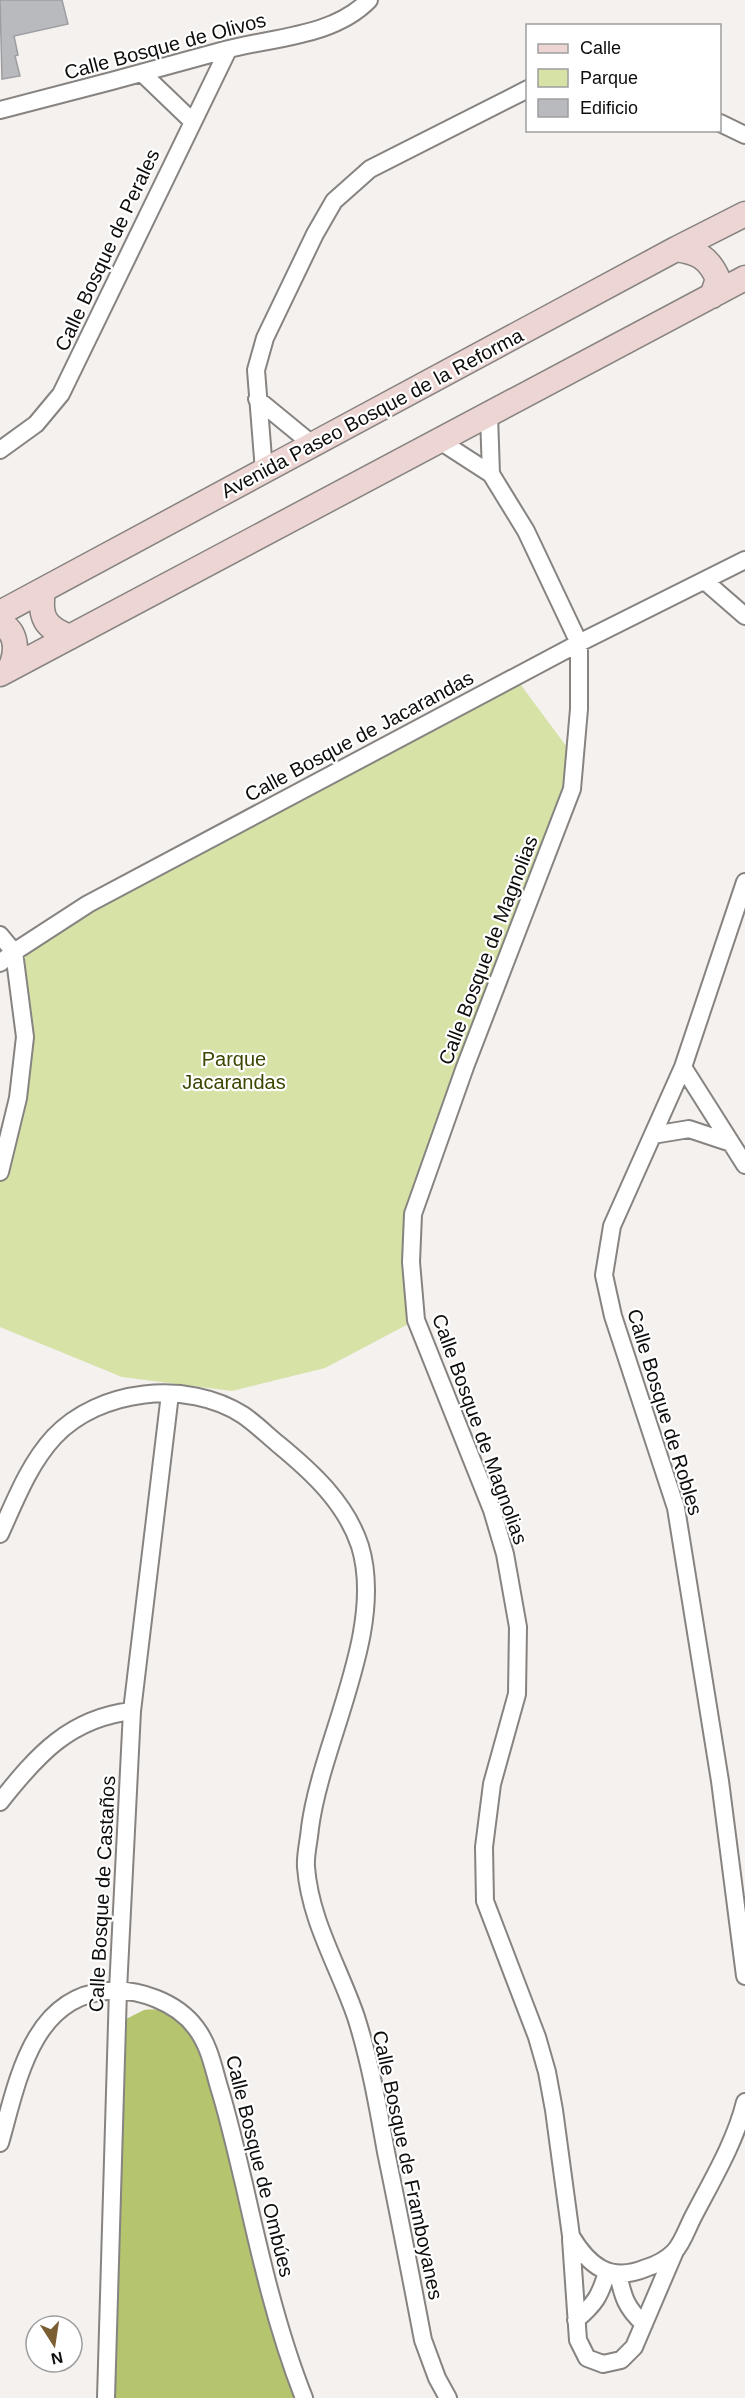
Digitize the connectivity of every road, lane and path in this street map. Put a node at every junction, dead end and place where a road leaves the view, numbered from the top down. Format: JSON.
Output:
{"nodes":[{"id":1,"x":369,"y":0,"type":"edge"},
{"id":2,"x":228,"y":50,"type":"junction"},
{"id":3,"x":143,"y":74,"type":"junction"},
{"id":4,"x":526,"y":91,"type":"edge"},
{"id":5,"x":0,"y":110,"type":"edge"},
{"id":6,"x":192,"y":121,"type":"junction"},
{"id":7,"x":721,"y":123,"type":"edge"},
{"id":8,"x":745,"y":135,"type":"edge"},
{"id":9,"x":745,"y":214,"type":"edge"},
{"id":10,"x":675,"y":249,"type":"junction"},
{"id":11,"x":745,"y":278,"type":"edge"},
{"id":12,"x":712,"y":296,"type":"junction"},
{"id":13,"x":257,"y":399,"type":"junction"},
{"id":14,"x":489,"y":415,"type":"junction"},
{"id":15,"x":440,"y":441,"type":"junction"},
{"id":16,"x":313,"y":445,"type":"junction"},
{"id":17,"x":0,"y":450,"type":"edge"},
{"id":18,"x":264,"y":471,"type":"junction"},
{"id":19,"x":491,"y":474,"type":"junction"},
{"id":20,"x":745,"y":560,"type":"edge"},
{"id":21,"x":701,"y":582,"type":"junction"},
{"id":22,"x":43,"y":591,"type":"junction"},
{"id":23,"x":0,"y":613,"type":"edge"},
{"id":24,"x":745,"y":616,"type":"edge"},
{"id":25,"x":0,"y":623,"type":"edge"},
{"id":26,"x":70,"y":638,"type":"junction"},
{"id":27,"x":579,"y":643,"type":"junction"},
{"id":28,"x":6,"y":671,"type":"edge"},
{"id":29,"x":745,"y":882,"type":"edge"},
{"id":30,"x":0,"y":935,"type":"edge"},
{"id":31,"x":14,"y":952,"type":"junction"},
{"id":32,"x":0,"y":963,"type":"edge"},
{"id":33,"x":683,"y":1067,"type":"junction"},
{"id":34,"x":652,"y":1135,"type":"junction"},
{"id":35,"x":731,"y":1143,"type":"junction"},
{"id":36,"x":745,"y":1165,"type":"edge"},
{"id":37,"x":0,"y":1172,"type":"edge"},
{"id":38,"x":170,"y":1394,"type":"junction"},
{"id":39,"x":0,"y":1534,"type":"edge"},
{"id":40,"x":132,"y":1711,"type":"junction"},
{"id":41,"x":0,"y":1802,"type":"edge"},
{"id":42,"x":745,"y":1976,"type":"edge"},
{"id":43,"x":118,"y":1990,"type":"junction"},
{"id":44,"x":745,"y":2102,"type":"edge"},
{"id":45,"x":0,"y":2143,"type":"edge"},
{"id":46,"x":571,"y":2235,"type":"junction"},
{"id":47,"x":675,"y":2251,"type":"junction"},
{"id":48,"x":612,"y":2273,"type":"junction"},
{"id":49,"x":576,"y":2320,"type":"junction"},
{"id":50,"x":644,"y":2324,"type":"junction"},
{"id":51,"x":106,"y":2398,"type":"edge"},
{"id":52,"x":304,"y":2398,"type":"edge"},
{"id":53,"x":448,"y":2398,"type":"edge"}],
"edges":[{"from":1,"to":2,"type":"street","name":"Calle Bosque de Olivos"},
{"from":2,"to":3,"type":"street","name":"Calle Bosque de Olivos"},
{"from":2,"to":6,"type":"street","name":"Calle Bosque de Perales"},
{"from":3,"to":5,"type":"street","name":"Calle Bosque de Olivos"},
{"from":3,"to":6,"type":"street"},
{"from":4,"to":13,"type":"street"},
{"from":6,"to":17,"type":"street","name":"Calle Bosque de Perales"},
{"from":7,"to":8,"type":"street"},
{"from":9,"to":10,"type":"main road","name":"Avenida Paseo Bosque de la Reforma"},
{"from":10,"to":12,"type":"main road"},
{"from":10,"to":16,"type":"main road","name":"Avenida Paseo Bosque de la Reforma"},
{"from":11,"to":12,"type":"main road"},
{"from":12,"to":14,"type":"main road"},
{"from":13,"to":16,"type":"street"},
{"from":13,"to":18,"type":"street"},
{"from":14,"to":15,"type":"main road"},
{"from":14,"to":19,"type":"street","name":"Calle Bosque de Magnolias"},
{"from":15,"to":19,"type":"street","name":"Calle Bosque de Magnolias"},
{"from":15,"to":26,"type":"main road"},
{"from":16,"to":18,"type":"main road","name":"Avenida Paseo Bosque de la Reforma"},
{"from":18,"to":22,"type":"main road","name":"Avenida Paseo Bosque de la Reforma"},
{"from":19,"to":27,"type":"street","name":"Calle Bosque de Magnolias"},
{"from":20,"to":21,"type":"street","name":"Calle Bosque de Jacarandas"},
{"from":21,"to":24,"type":"street"},
{"from":21,"to":27,"type":"street","name":"Calle Bosque de Jacarandas"},
{"from":22,"to":23,"type":"main road","name":"Avenida Paseo Bosque de la Reforma"},
{"from":22,"to":26,"type":"main road"},
{"from":25,"to":28,"type":"main road"},
{"from":26,"to":28,"type":"main road"},
{"from":27,"to":31,"type":"street","name":"Calle Bosque de Jacarandas"},
{"from":27,"to":46,"type":"street","name":"Calle Bosque de Magnolias"},
{"from":29,"to":33,"type":"street","name":"Calle Bosque de Robles"},
{"from":30,"to":31,"type":"street"},
{"from":31,"to":32,"type":"street","name":"Calle Bosque de Jacarandas"},
{"from":31,"to":37,"type":"street"},
{"from":33,"to":34,"type":"street","name":"Calle Bosque de Robles"},
{"from":33,"to":35,"type":"street"},
{"from":34,"to":35,"type":"street"},
{"from":34,"to":42,"type":"street","name":"Calle Bosque de Robles"},
{"from":35,"to":36,"type":"street"},
{"from":38,"to":39,"type":"street","name":"Calle Bosque de Framboyanes"},
{"from":38,"to":40,"type":"street","name":"Calle Bosque de Castaños"},
{"from":38,"to":53,"type":"street","name":"Calle Bosque de Framboyanes"},
{"from":40,"to":41,"type":"street"},
{"from":40,"to":43,"type":"street","name":"Calle Bosque de Castaños"},
{"from":43,"to":45,"type":"street","name":"Calle Bosque de Ombúes"},
{"from":43,"to":51,"type":"street","name":"Calle Bosque de Castaños"},
{"from":43,"to":52,"type":"street","name":"Calle Bosque de Ombúes"},
{"from":44,"to":47,"type":"street"},
{"from":46,"to":48,"type":"street","name":"Calle Bosque de Magnolias"},
{"from":46,"to":49,"type":"street"},
{"from":47,"to":48,"type":"street"},
{"from":47,"to":50,"type":"street"},
{"from":48,"to":49,"type":"street"},
{"from":48,"to":50,"type":"street"},
{"from":49,"to":50,"type":"street"}]}
